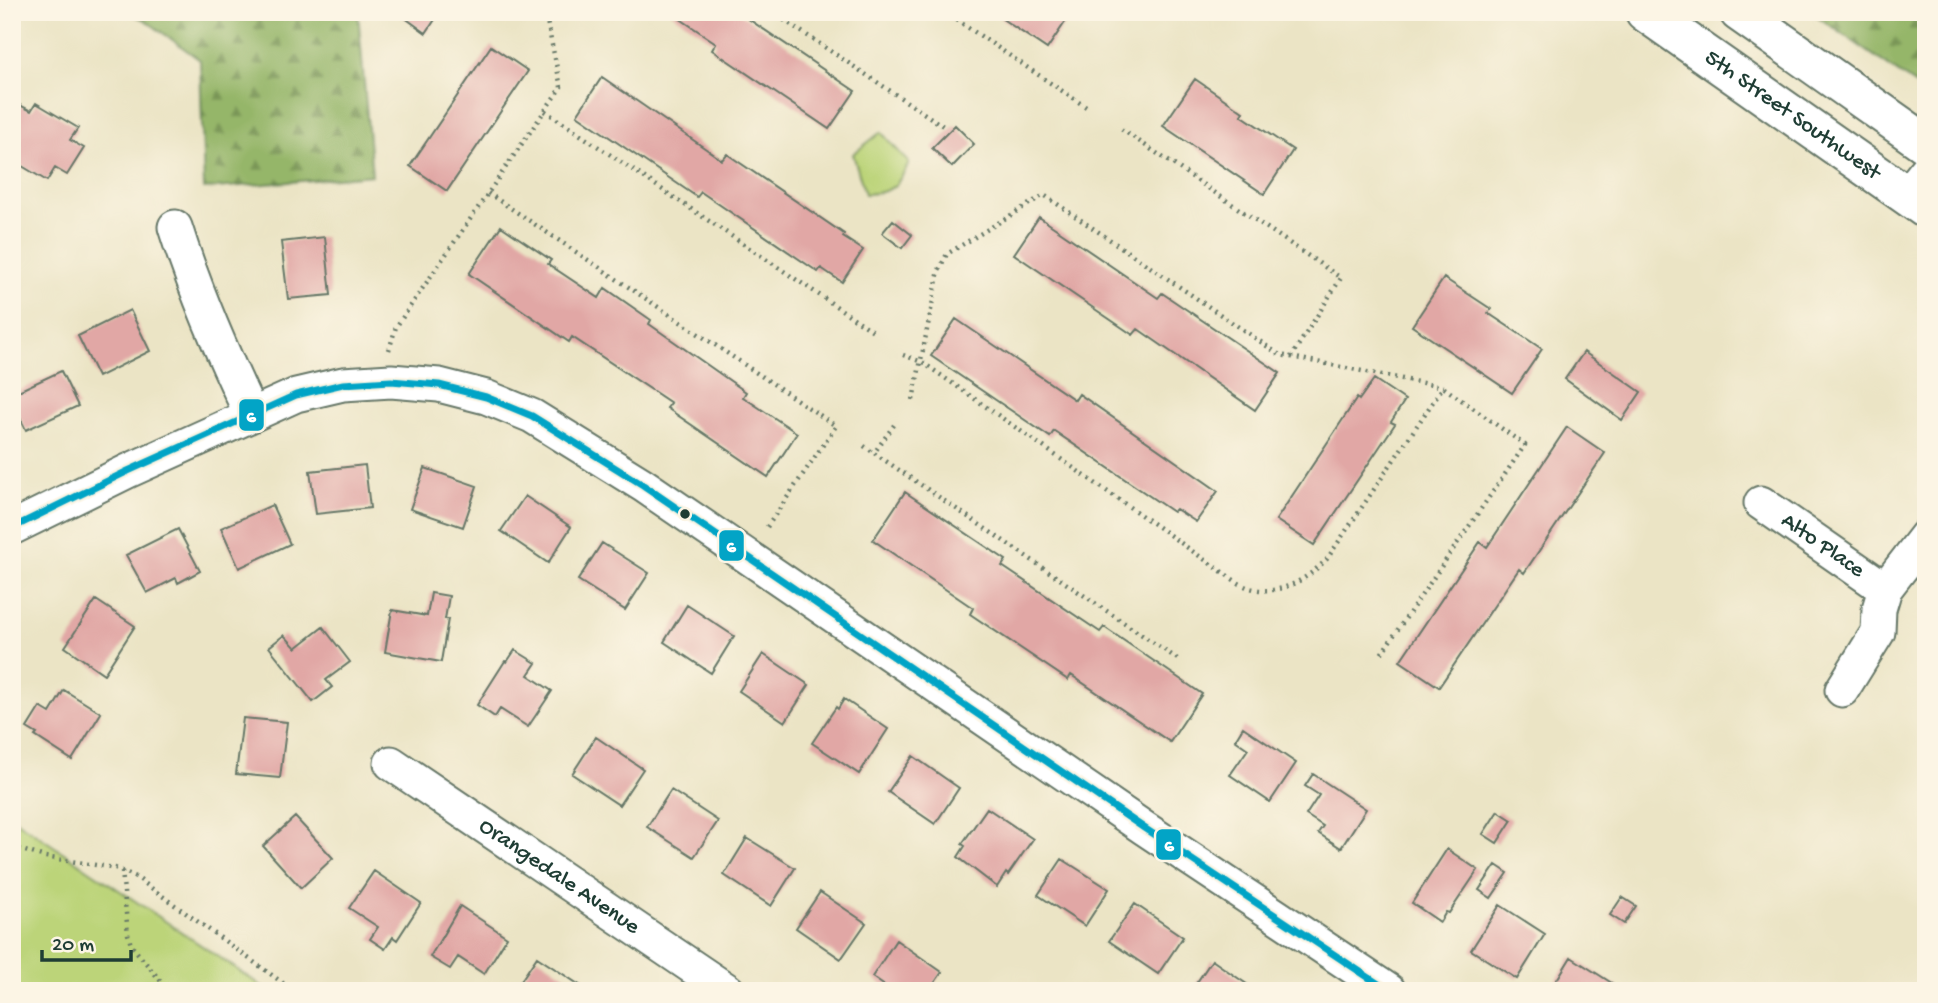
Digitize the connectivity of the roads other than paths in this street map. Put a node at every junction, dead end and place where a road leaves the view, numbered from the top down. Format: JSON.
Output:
{"nodes":[{"id":1,"x":1645,"y":12,"type":"edge"},
{"id":2,"x":1739,"y":12,"type":"edge"},
{"id":3,"x":1926,"y":144,"type":"edge"},
{"id":4,"x":1919,"y":192,"type":"edge"},
{"id":5,"x":175,"y":227,"type":"dead end"},
{"id":6,"x":251,"y":414,"type":"junction"},
{"id":7,"x":1761,"y":503,"type":"dead end"},
{"id":8,"x":17,"y":520,"type":"edge"},
{"id":9,"x":1926,"y":536,"type":"edge"},
{"id":10,"x":1885,"y":589,"type":"junction"},
{"id":11,"x":1842,"y":690,"type":"dead end"},
{"id":12,"x":391,"y":763,"type":"dead end"},
{"id":13,"x":728,"y":991,"type":"edge"},
{"id":14,"x":1390,"y":991,"type":"edge"}],
"edges":[{"from":1,"to":4,"type":"main road","name":"5th Street Southwest"},
{"from":2,"to":3,"type":"main road"},
{"from":5,"to":6,"type":"street"},
{"from":6,"to":8,"type":"street"},
{"from":6,"to":14,"type":"street"},
{"from":7,"to":10,"type":"street","name":"Alto Place"},
{"from":9,"to":10,"type":"street"},
{"from":10,"to":11,"type":"street"},
{"from":12,"to":13,"type":"street","name":"Orangedale Avenue"}]}
